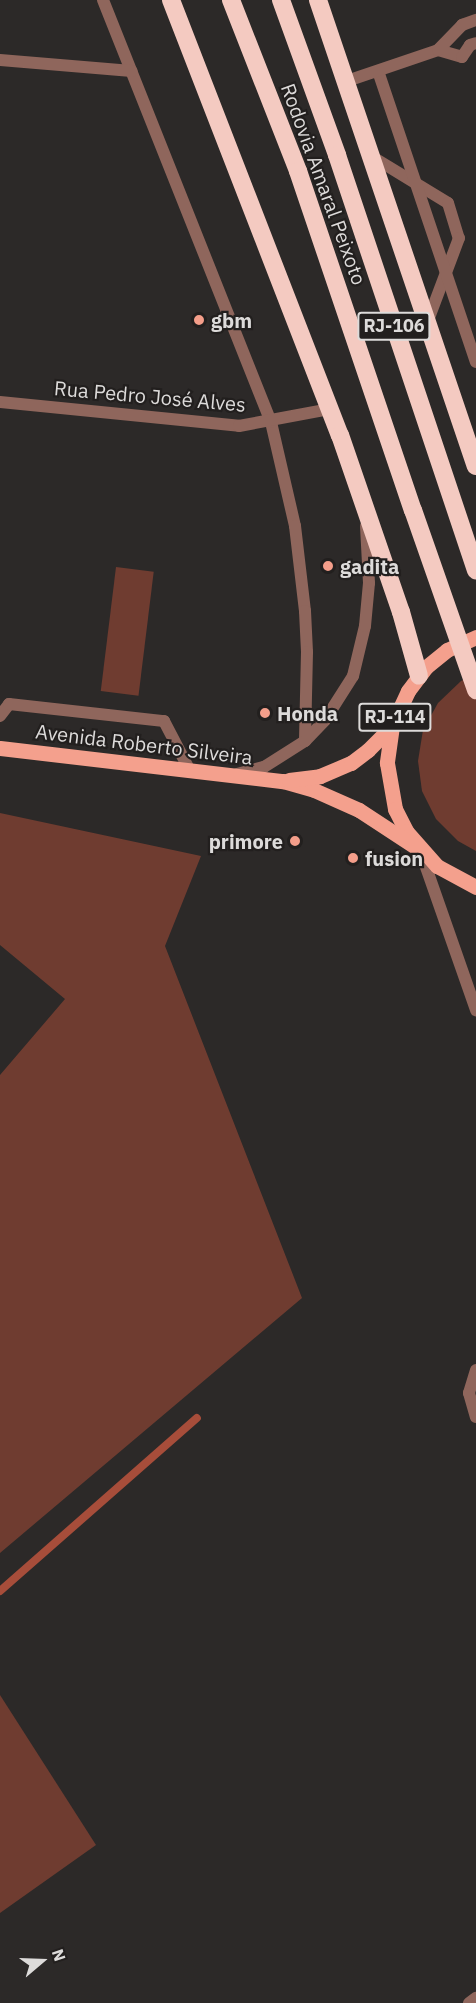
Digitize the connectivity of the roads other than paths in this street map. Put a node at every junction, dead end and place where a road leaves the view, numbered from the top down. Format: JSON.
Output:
{"nodes":[{"id":1,"x":104,"y":0,"type":"edge"},
{"id":2,"x":171,"y":0,"type":"edge"},
{"id":3,"x":231,"y":0,"type":"edge"},
{"id":4,"x":280,"y":0,"type":"edge"},
{"id":5,"x":318,"y":0,"type":"edge"},
{"id":6,"x":476,"y":20,"type":"edge"},
{"id":7,"x":476,"y":43,"type":"edge"},
{"id":8,"x":438,"y":50,"type":"junction"},
{"id":9,"x":462,"y":57,"type":"junction"},
{"id":10,"x":476,"y":59,"type":"edge"},
{"id":11,"x":0,"y":60,"type":"edge"},
{"id":12,"x":378,"y":71,"type":"junction"},
{"id":13,"x":132,"y":72,"type":"junction"},
{"id":14,"x":347,"y":81,"type":"junction"},
{"id":15,"x":371,"y":156,"type":"junction"},
{"id":16,"x":414,"y":181,"type":"junction"},
{"id":17,"x":446,"y":275,"type":"junction"},
{"id":18,"x":427,"y":323,"type":"junction"},
{"id":19,"x":476,"y":362,"type":"edge"},
{"id":20,"x":0,"y":402,"type":"edge"},
{"id":21,"x":330,"y":409,"type":"junction"},
{"id":22,"x":271,"y":422,"type":"junction"},
{"id":23,"x":476,"y":466,"type":"edge"},
{"id":24,"x":365,"y":503,"type":"junction"},
{"id":25,"x":476,"y":570,"type":"edge"},
{"id":26,"x":476,"y":637,"type":"edge"},
{"id":27,"x":419,"y":676,"type":"junction"},
{"id":28,"x":476,"y":690,"type":"edge"},
{"id":29,"x":0,"y":716,"type":"edge"},
{"id":30,"x":392,"y":726,"type":"junction"},
{"id":31,"x":305,"y":741,"type":"junction"},
{"id":32,"x":0,"y":748,"type":"edge"},
{"id":33,"x":189,"y":769,"type":"junction"},
{"id":34,"x":232,"y":775,"type":"junction"},
{"id":35,"x":283,"y":781,"type":"junction"},
{"id":36,"x":420,"y":850,"type":"junction"},
{"id":37,"x":476,"y":887,"type":"edge"},
{"id":38,"x":476,"y":1010,"type":"edge"},
{"id":39,"x":476,"y":1370,"type":"edge"},
{"id":40,"x":476,"y":1417,"type":"edge"},
{"id":41,"x":476,"y":1998,"type":"edge"},
{"id":42,"x":469,"y":2003,"type":"edge"}],
"edges":[{"from":1,"to":13,"type":"street"},
{"from":2,"to":21,"type":"highway"},
{"from":3,"to":28,"type":"highway","name":"Rodovia Amaral Peixoto","number":"RJ-106","bridge":true},
{"from":4,"to":25,"type":"highway","name":"Rodovia Amaral Peixoto","number":"RJ-106"},
{"from":5,"to":14,"type":"highway"},
{"from":6,"to":8,"type":"street"},
{"from":7,"to":9,"type":"street"},
{"from":8,"to":9,"type":"street"},
{"from":8,"to":12,"type":"street"},
{"from":9,"to":10,"type":"street"},
{"from":11,"to":13,"type":"street"},
{"from":12,"to":14,"type":"street"},
{"from":12,"to":16,"type":"street"},
{"from":13,"to":22,"type":"street"},
{"from":14,"to":15,"type":"highway"},
{"from":15,"to":16,"type":"street"},
{"from":15,"to":18,"type":"highway"},
{"from":16,"to":17,"type":"street"},
{"from":16,"to":17,"type":"street"},
{"from":17,"to":18,"type":"street"},
{"from":17,"to":19,"type":"street"},
{"from":18,"to":23,"type":"highway"},
{"from":20,"to":22,"type":"street","name":"Rua Pedro José Alves"},
{"from":21,"to":22,"type":"street","name":"Rua Pedro José Alves"},
{"from":21,"to":24,"type":"highway"},
{"from":22,"to":31,"type":"street"},
{"from":24,"to":27,"type":"highway"},
{"from":24,"to":31,"type":"street"},
{"from":26,"to":27,"type":"main road","number":"RJ-114"},
{"from":27,"to":30,"type":"main road","number":"RJ-114"},
{"from":29,"to":33,"type":"street"},
{"from":30,"to":35,"type":"main road","name":"Avenida Roberto Silveira","number":"RJ-114"},
{"from":30,"to":36,"type":"main road","number":"RJ-114"},
{"from":31,"to":34,"type":"street"},
{"from":32,"to":33,"type":"main road","name":"Avenida Roberto Silveira","number":"RJ-114"},
{"from":33,"to":34,"type":"main road","name":"Avenida Roberto Silveira","number":"RJ-114"},
{"from":34,"to":35,"type":"main road","name":"Avenida Roberto Silveira","number":"RJ-114"},
{"from":35,"to":36,"type":"main road","name":"Avenida Roberto Silveira","number":"RJ-114"},
{"from":36,"to":37,"type":"main road","number":"RJ-114"},
{"from":36,"to":38,"type":"street"},
{"from":39,"to":40,"type":"street"},
{"from":41,"to":42,"type":"street"}]}
